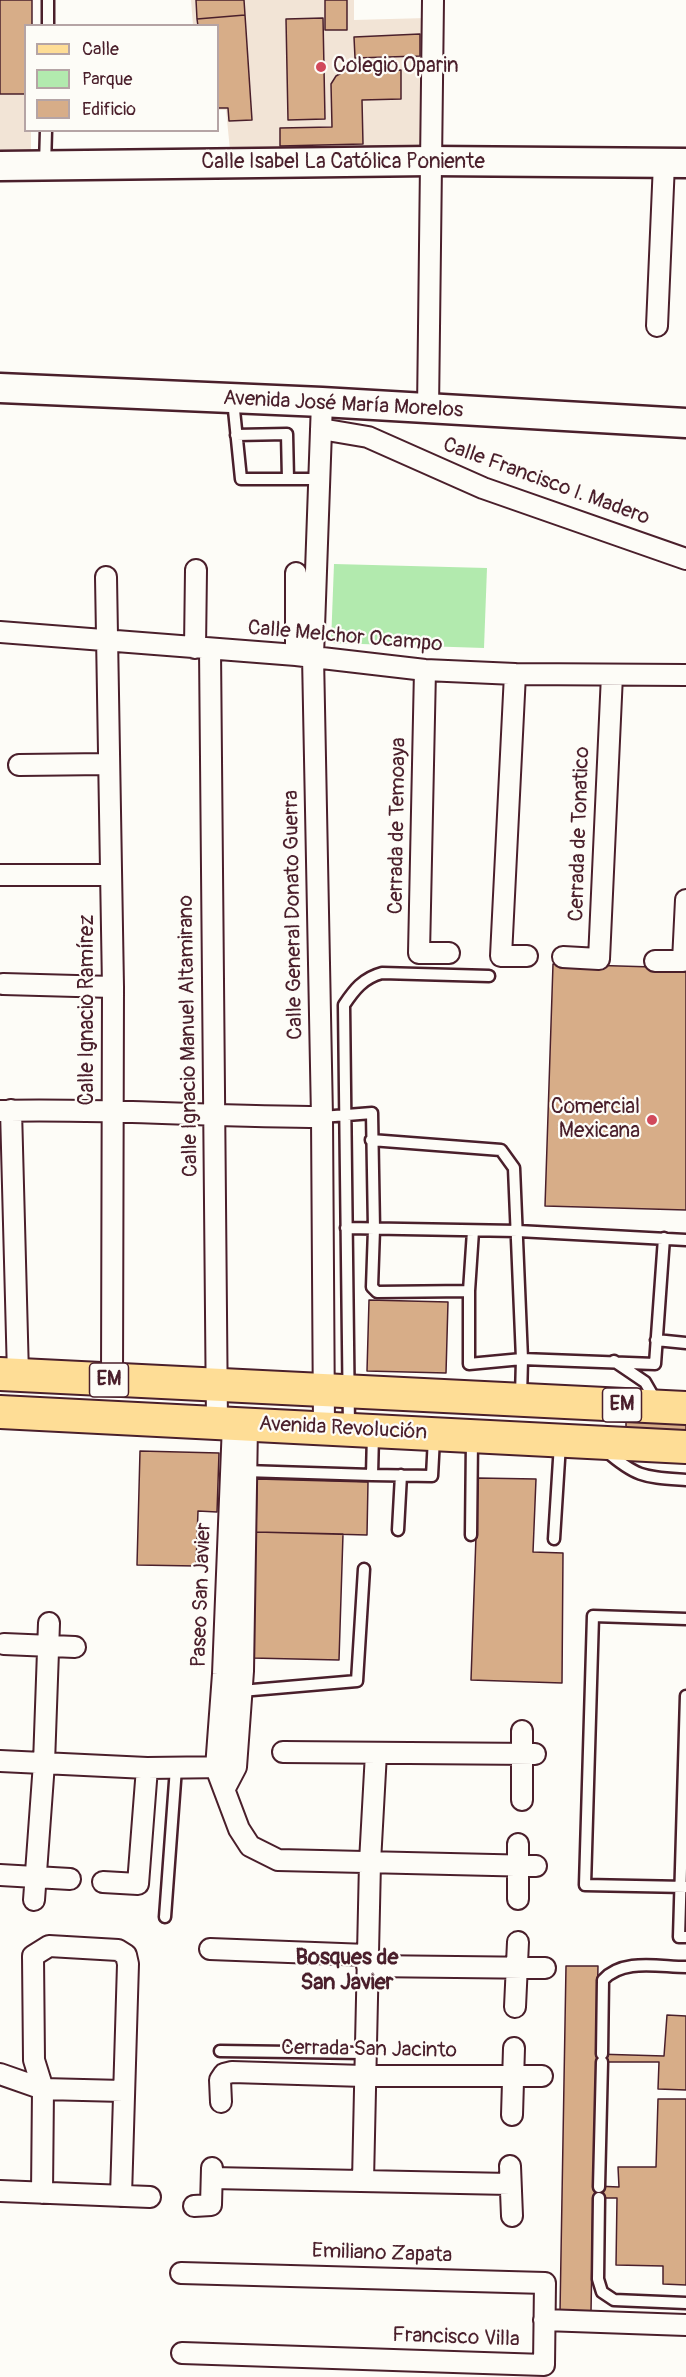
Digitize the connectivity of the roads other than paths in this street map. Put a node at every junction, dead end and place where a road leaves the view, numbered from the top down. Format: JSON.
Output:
{"nodes":[{"id":1,"x":48,"y":0,"type":"edge"},
{"id":2,"x":433,"y":0,"type":"edge"},
{"id":3,"x":48,"y":24,"type":"edge"},
{"id":4,"x":46,"y":132,"type":"edge"},
{"id":5,"x":431,"y":160,"type":"junction"},
{"id":6,"x":675,"y":163,"type":"edge"},
{"id":7,"x":0,"y":166,"type":"edge"},
{"id":8,"x":45,"y":166,"type":"junction"},
{"id":9,"x":657,"y":326,"type":"dead end"},
{"id":10,"x":0,"y":388,"type":"edge"},
{"id":11,"x":233,"y":400,"type":"junction"},
{"id":12,"x":428,"y":410,"type":"junction"},
{"id":13,"x":322,"y":415,"type":"junction"},
{"id":14,"x":686,"y":423,"type":"edge"},
{"id":15,"x":236,"y":435,"type":"junction"},
{"id":16,"x":288,"y":479,"type":"junction"},
{"id":17,"x":319,"y":479,"type":"junction"},
{"id":18,"x":686,"y":559,"type":"edge"},
{"id":19,"x":196,"y":570,"type":"dead end"},
{"id":20,"x":296,"y":573,"type":"dead end"},
{"id":21,"x":106,"y":577,"type":"dead end"},
{"id":22,"x":0,"y":632,"type":"edge"},
{"id":23,"x":107,"y":639,"type":"junction"},
{"id":24,"x":203,"y":648,"type":"junction"},
{"id":25,"x":304,"y":656,"type":"junction"},
{"id":26,"x":425,"y":670,"type":"junction"},
{"id":27,"x":515,"y":674,"type":"junction"},
{"id":28,"x":612,"y":675,"type":"junction"},
{"id":29,"x":686,"y":675,"type":"edge"},
{"id":30,"x":107,"y":764,"type":"junction"},
{"id":31,"x":19,"y":765,"type":"dead end"},
{"id":32,"x":0,"y":875,"type":"edge"},
{"id":33,"x":110,"y":875,"type":"junction"},
{"id":34,"x":686,"y":900,"type":"edge"},
{"id":35,"x":449,"y":953,"type":"dead end"},
{"id":36,"x":527,"y":956,"type":"dead end"},
{"id":37,"x":563,"y":957,"type":"dead end"},
{"id":38,"x":655,"y":961,"type":"dead end"},
{"id":39,"x":489,"y":976,"type":"dead end"},
{"id":40,"x":3,"y":984,"type":"dead end"},
{"id":41,"x":113,"y":987,"type":"junction"},
{"id":42,"x":5,"y":1111,"type":"edge"},
{"id":43,"x":113,"y":1111,"type":"junction"},
{"id":44,"x":347,"y":1114,"type":"junction"},
{"id":45,"x":213,"y":1117,"type":"junction"},
{"id":46,"x":322,"y":1117,"type":"junction"},
{"id":47,"x":371,"y":1140,"type":"junction"},
{"id":48,"x":346,"y":1228,"type":"junction"},
{"id":49,"x":374,"y":1229,"type":"junction"},
{"id":50,"x":473,"y":1231,"type":"junction"},
{"id":51,"x":518,"y":1232,"type":"junction"},
{"id":52,"x":664,"y":1238,"type":"junction"},
{"id":53,"x":686,"y":1240,"type":"edge"},
{"id":54,"x":469,"y":1291,"type":"junction"},
{"id":55,"x":656,"y":1340,"type":"junction"},
{"id":56,"x":686,"y":1343,"type":"edge"},
{"id":57,"x":522,"y":1359,"type":"junction"},
{"id":58,"x":613,"y":1361,"type":"junction"},
{"id":59,"x":6,"y":1378,"type":"edge"},
{"id":60,"x":112,"y":1380,"type":"junction"},
{"id":61,"x":521,"y":1400,"type":"junction"},
{"id":62,"x":0,"y":1405,"type":"edge"},
{"id":63,"x":225,"y":1411,"type":"junction"},
{"id":64,"x":0,"y":1412,"type":"edge"},
{"id":65,"x":340,"y":1412,"type":"junction"},
{"id":66,"x":681,"y":1412,"type":"edge"},
{"id":67,"x":435,"y":1434,"type":"junction"},
{"id":68,"x":472,"y":1436,"type":"junction"},
{"id":69,"x":558,"y":1441,"type":"junction"},
{"id":70,"x":595,"y":1442,"type":"junction"},
{"id":71,"x":686,"y":1447,"type":"edge"},
{"id":72,"x":245,"y":1471,"type":"junction"},
{"id":73,"x":372,"y":1475,"type":"junction"},
{"id":74,"x":401,"y":1475,"type":"junction"},
{"id":75,"x":686,"y":1480,"type":"edge"},
{"id":76,"x":398,"y":1530,"type":"dead end"},
{"id":77,"x":471,"y":1535,"type":"dead end"},
{"id":78,"x":554,"y":1539,"type":"dead end"},
{"id":79,"x":364,"y":1569,"type":"dead end"},
{"id":80,"x":686,"y":1619,"type":"edge"},
{"id":81,"x":49,"y":1623,"type":"dead end"},
{"id":82,"x":4,"y":1644,"type":"dead end"},
{"id":83,"x":49,"y":1646,"type":"junction"},
{"id":84,"x":75,"y":1647,"type":"dead end"},
{"id":85,"x":233,"y":1648,"type":"junction"},
{"id":86,"x":241,"y":1691,"type":"junction"},
{"id":87,"x":686,"y":1696,"type":"edge"},
{"id":88,"x":522,"y":1731,"type":"dead end"},
{"id":89,"x":283,"y":1752,"type":"dead end"},
{"id":90,"x":376,"y":1753,"type":"junction"},
{"id":91,"x":529,"y":1754,"type":"junction"},
{"id":92,"x":0,"y":1761,"type":"edge"},
{"id":93,"x":44,"y":1763,"type":"junction"},
{"id":94,"x":236,"y":1767,"type":"junction"},
{"id":95,"x":147,"y":1768,"type":"junction"},
{"id":96,"x":176,"y":1768,"type":"junction"},
{"id":97,"x":216,"y":1768,"type":"junction"},
{"id":98,"x":225,"y":1788,"type":"junction"},
{"id":99,"x":522,"y":1800,"type":"dead end"},
{"id":100,"x":518,"y":1844,"type":"dead end"},
{"id":101,"x":370,"y":1862,"type":"junction"},
{"id":102,"x":527,"y":1865,"type":"junction"},
{"id":103,"x":0,"y":1875,"type":"edge"},
{"id":104,"x":35,"y":1878,"type":"junction"},
{"id":105,"x":70,"y":1879,"type":"dead end"},
{"id":106,"x":104,"y":1882,"type":"dead end"},
{"id":107,"x":683,"y":1887,"type":"edge"},
{"id":108,"x":518,"y":1899,"type":"dead end"},
{"id":109,"x":34,"y":1900,"type":"dead end"},
{"id":110,"x":165,"y":1917,"type":"dead end"},
{"id":111,"x":686,"y":1937,"type":"edge"},
{"id":112,"x":518,"y":1942,"type":"dead end"},
{"id":113,"x":210,"y":1948,"type":"dead end"},
{"id":114,"x":367,"y":1960,"type":"junction"},
{"id":115,"x":686,"y":1967,"type":"edge"},
{"id":116,"x":516,"y":1968,"type":"junction"},
{"id":117,"x":545,"y":1968,"type":"dead end"},
{"id":118,"x":515,"y":2007,"type":"dead end"},
{"id":119,"x":514,"y":2048,"type":"dead end"},
{"id":120,"x":220,"y":2051,"type":"dead end"},
{"id":121,"x":365,"y":2053,"type":"junction"},
{"id":122,"x":0,"y":2074,"type":"edge"},
{"id":123,"x":513,"y":2075,"type":"junction"},
{"id":124,"x":364,"y":2076,"type":"junction"},
{"id":125,"x":542,"y":2076,"type":"dead end"},
{"id":126,"x":43,"y":2089,"type":"junction"},
{"id":127,"x":123,"y":2091,"type":"junction"},
{"id":128,"x":221,"y":2102,"type":"dead end"},
{"id":129,"x":512,"y":2115,"type":"dead end"},
{"id":130,"x":363,"y":2181,"type":"junction"},
{"id":131,"x":599,"y":2187,"type":"dead end"},
{"id":132,"x":0,"y":2191,"type":"edge"},
{"id":133,"x":42,"y":2193,"type":"junction"},
{"id":134,"x":121,"y":2196,"type":"junction"},
{"id":135,"x":150,"y":2197,"type":"dead end"},
{"id":136,"x":599,"y":2198,"type":"dead end"},
{"id":137,"x":194,"y":2206,"type":"dead end"},
{"id":138,"x":512,"y":2216,"type":"dead end"},
{"id":139,"x":181,"y":2273,"type":"dead end"},
{"id":140,"x":686,"y":2302,"type":"edge"},
{"id":141,"x":544,"y":2320,"type":"junction"},
{"id":142,"x":686,"y":2325,"type":"edge"},
{"id":143,"x":182,"y":2353,"type":"dead end"}],
"edges":[{"from":1,"to":3,"type":"lane"},
{"from":2,"to":5,"type":"street"},
{"from":4,"to":8,"type":"lane"},
{"from":5,"to":6,"type":"main road","name":"Calle Isabel La Católica Poniente"},
{"from":5,"to":8,"type":"main road","name":"Calle Isabel La Católica Poniente"},
{"from":5,"to":12,"type":"street"},
{"from":6,"to":9,"type":"street"},
{"from":7,"to":8,"type":"main road","name":"Calle Isabel La Católica Poniente"},
{"from":10,"to":11,"type":"main road","name":"Avenida José María Morelos"},
{"from":11,"to":13,"type":"main road","name":"Avenida José María Morelos"},
{"from":11,"to":15,"type":"lane"},
{"from":12,"to":13,"type":"main road","name":"Avenida José María Morelos"},
{"from":12,"to":14,"type":"main road","name":"Avenida José María Morelos"},
{"from":13,"to":17,"type":"street","name":"Calle General Donato Guerra"},
{"from":13,"to":18,"type":"street","name":"Calle Francisco I. Madero"},
{"from":15,"to":16,"type":"lane"},
{"from":15,"to":16,"type":"lane"},
{"from":16,"to":17,"type":"lane"},
{"from":17,"to":25,"type":"street","name":"Calle General Donato Guerra"},
{"from":19,"to":24,"type":"street","name":"Calle Ignacio Manuel Altamirano"},
{"from":20,"to":25,"type":"street"},
{"from":21,"to":23,"type":"street","name":"Calle Ignacio Ramírez"},
{"from":22,"to":23,"type":"street","name":"Calle Melchor Ocampo"},
{"from":23,"to":24,"type":"street","name":"Calle Melchor Ocampo"},
{"from":23,"to":30,"type":"street","name":"Calle Ignacio Ramírez"},
{"from":24,"to":25,"type":"street","name":"Calle Melchor Ocampo"},
{"from":24,"to":45,"type":"street","name":"Calle Ignacio Manuel Altamirano"},
{"from":25,"to":26,"type":"street","name":"Calle Melchor Ocampo"},
{"from":25,"to":46,"type":"street","name":"Calle General Donato Guerra"},
{"from":26,"to":27,"type":"street","name":"Calle Melchor Ocampo"},
{"from":26,"to":35,"type":"street","name":"Cerrada de Temoaya"},
{"from":27,"to":28,"type":"street","name":"Calle Melchor Ocampo"},
{"from":27,"to":36,"type":"street"},
{"from":28,"to":29,"type":"street","name":"Calle Melchor Ocampo"},
{"from":28,"to":37,"type":"street","name":"Cerrada de Tonatico"},
{"from":30,"to":31,"type":"street"},
{"from":30,"to":33,"type":"street","name":"Calle Ignacio Ramírez"},
{"from":32,"to":33,"type":"street"},
{"from":33,"to":41,"type":"street","name":"Calle Ignacio Ramírez"},
{"from":34,"to":38,"type":"street"},
{"from":39,"to":44,"type":"lane"},
{"from":40,"to":41,"type":"street"},
{"from":41,"to":43,"type":"street","name":"Calle Ignacio Ramírez"},
{"from":42,"to":43,"type":"street"},
{"from":42,"to":59,"type":"street"},
{"from":43,"to":45,"type":"street"},
{"from":43,"to":60,"type":"street","name":"Calle Ignacio Ramírez"},
{"from":44,"to":46,"type":"lane"},
{"from":44,"to":47,"type":"lane"},
{"from":44,"to":48,"type":"lane"},
{"from":45,"to":46,"type":"street"},
{"from":45,"to":63,"type":"street","name":"Calle Ignacio Manuel Altamirano"},
{"from":46,"to":65,"type":"street","name":"Calle General Donato Guerra"},
{"from":47,"to":49,"type":"lane"},
{"from":47,"to":51,"type":"lane"},
{"from":48,"to":49,"type":"lane"},
{"from":48,"to":65,"type":"lane"},
{"from":49,"to":50,"type":"lane"},
{"from":49,"to":54,"type":"lane"},
{"from":50,"to":51,"type":"lane"},
{"from":50,"to":54,"type":"lane"},
{"from":51,"to":52,"type":"lane"},
{"from":51,"to":57,"type":"lane"},
{"from":52,"to":53,"type":"lane"},
{"from":52,"to":55,"type":"lane"},
{"from":54,"to":57,"type":"lane"},
{"from":55,"to":56,"type":"lane"},
{"from":55,"to":58,"type":"lane"},
{"from":57,"to":58,"type":"lane"},
{"from":57,"to":61,"type":"lane"},
{"from":58,"to":66,"type":"lane"},
{"from":59,"to":60,"type":"main road","name":"Avenida Revolución","number":"EM"},
{"from":59,"to":63,"type":"lane"},
{"from":60,"to":63,"type":"main road","name":"Avenida Revolución","number":"EM"},
{"from":61,"to":65,"type":"main road","name":"Avenida Revolución","number":"EM"},
{"from":61,"to":66,"type":"main road","name":"Avenida Revolución","number":"EM"},
{"from":62,"to":63,"type":"lane"},
{"from":63,"to":64,"type":"main road","name":"Avenida Revolución","number":"EM"},
{"from":63,"to":65,"type":"main road","name":"Avenida Revolución","number":"EM"},
{"from":63,"to":65,"type":"main road","name":"Avenida Revolución","number":"EM"},
{"from":63,"to":72,"type":"street","name":"Paseo San Javier"},
{"from":63,"to":85,"type":"street","name":"Paseo San Javier"},
{"from":65,"to":66,"type":"lane"},
{"from":65,"to":66,"type":"lane"},
{"from":65,"to":67,"type":"main road","name":"Avenida Revolución","number":"EM"},
{"from":65,"to":73,"type":"lane"},
{"from":67,"to":68,"type":"main road","name":"Avenida Revolución","number":"EM"},
{"from":67,"to":74,"type":"lane"},
{"from":68,"to":69,"type":"main road","name":"Avenida Revolución","number":"EM"},
{"from":68,"to":77,"type":"lane"},
{"from":69,"to":70,"type":"main road","name":"Avenida Revolución","number":"EM"},
{"from":69,"to":78,"type":"lane"},
{"from":70,"to":71,"type":"main road","name":"Avenida Revolución","number":"EM"},
{"from":70,"to":75,"type":"lane"},
{"from":72,"to":73,"type":"lane"},
{"from":72,"to":85,"type":"street","name":"Paseo San Javier"},
{"from":73,"to":74,"type":"lane"},
{"from":74,"to":76,"type":"lane"},
{"from":79,"to":86,"type":"lane"},
{"from":80,"to":107,"type":"lane"},
{"from":81,"to":83,"type":"street"},
{"from":82,"to":83,"type":"street"},
{"from":83,"to":84,"type":"street"},
{"from":83,"to":93,"type":"street"},
{"from":85,"to":86,"type":"street","name":"Paseo San Javier"},
{"from":85,"to":97,"type":"street","name":"Paseo San Javier"},
{"from":86,"to":94,"type":"street","name":"Paseo San Javier"},
{"from":87,"to":107,"type":"lane"},
{"from":88,"to":91,"type":"street"},
{"from":89,"to":90,"type":"street"},
{"from":90,"to":91,"type":"street"},
{"from":90,"to":101,"type":"street"},
{"from":91,"to":99,"type":"street"},
{"from":92,"to":93,"type":"street"},
{"from":93,"to":95,"type":"street"},
{"from":93,"to":104,"type":"street"},
{"from":94,"to":97,"type":"street"},
{"from":94,"to":98,"type":"street","name":"Paseo San Javier"},
{"from":95,"to":96,"type":"street"},
{"from":95,"to":106,"type":"street"},
{"from":96,"to":97,"type":"street"},
{"from":96,"to":110,"type":"lane"},
{"from":97,"to":98,"type":"street","name":"Paseo San Javier"},
{"from":98,"to":101,"type":"street","name":"Paseo San Javier"},
{"from":100,"to":102,"type":"street"},
{"from":101,"to":102,"type":"street","name":"Paseo San Javier"},
{"from":101,"to":114,"type":"street"},
{"from":102,"to":108,"type":"street"},
{"from":103,"to":104,"type":"street"},
{"from":104,"to":105,"type":"street"},
{"from":104,"to":109,"type":"street"},
{"from":107,"to":111,"type":"lane"},
{"from":112,"to":116,"type":"street"},
{"from":113,"to":114,"type":"street"},
{"from":114,"to":116,"type":"street"},
{"from":114,"to":121,"type":"street"},
{"from":115,"to":131,"type":"lane"},
{"from":116,"to":117,"type":"street"},
{"from":116,"to":118,"type":"street"},
{"from":119,"to":123,"type":"street"},
{"from":120,"to":121,"type":"lane"},
{"from":121,"to":124,"type":"street"},
{"from":122,"to":126,"type":"street"},
{"from":123,"to":124,"type":"street","name":"Cerrada San Jacinto"},
{"from":123,"to":125,"type":"street","name":"Cerrada San Jacinto"},
{"from":123,"to":129,"type":"street"},
{"from":124,"to":128,"type":"street","name":"Cerrada San Jacinto"},
{"from":124,"to":130,"type":"street"},
{"from":126,"to":127,"type":"street"},
{"from":126,"to":127,"type":"street"},
{"from":126,"to":133,"type":"street"},
{"from":127,"to":134,"type":"street"},
{"from":130,"to":137,"type":"street"},
{"from":130,"to":138,"type":"street"},
{"from":132,"to":133,"type":"street"},
{"from":133,"to":134,"type":"street"},
{"from":134,"to":135,"type":"street"},
{"from":136,"to":140,"type":"lane"},
{"from":139,"to":141,"type":"street","name":"Emiliano Zapata"},
{"from":141,"to":142,"type":"street","name":"Francisco Villa"},
{"from":141,"to":143,"type":"street","name":"Francisco Villa"}]}
